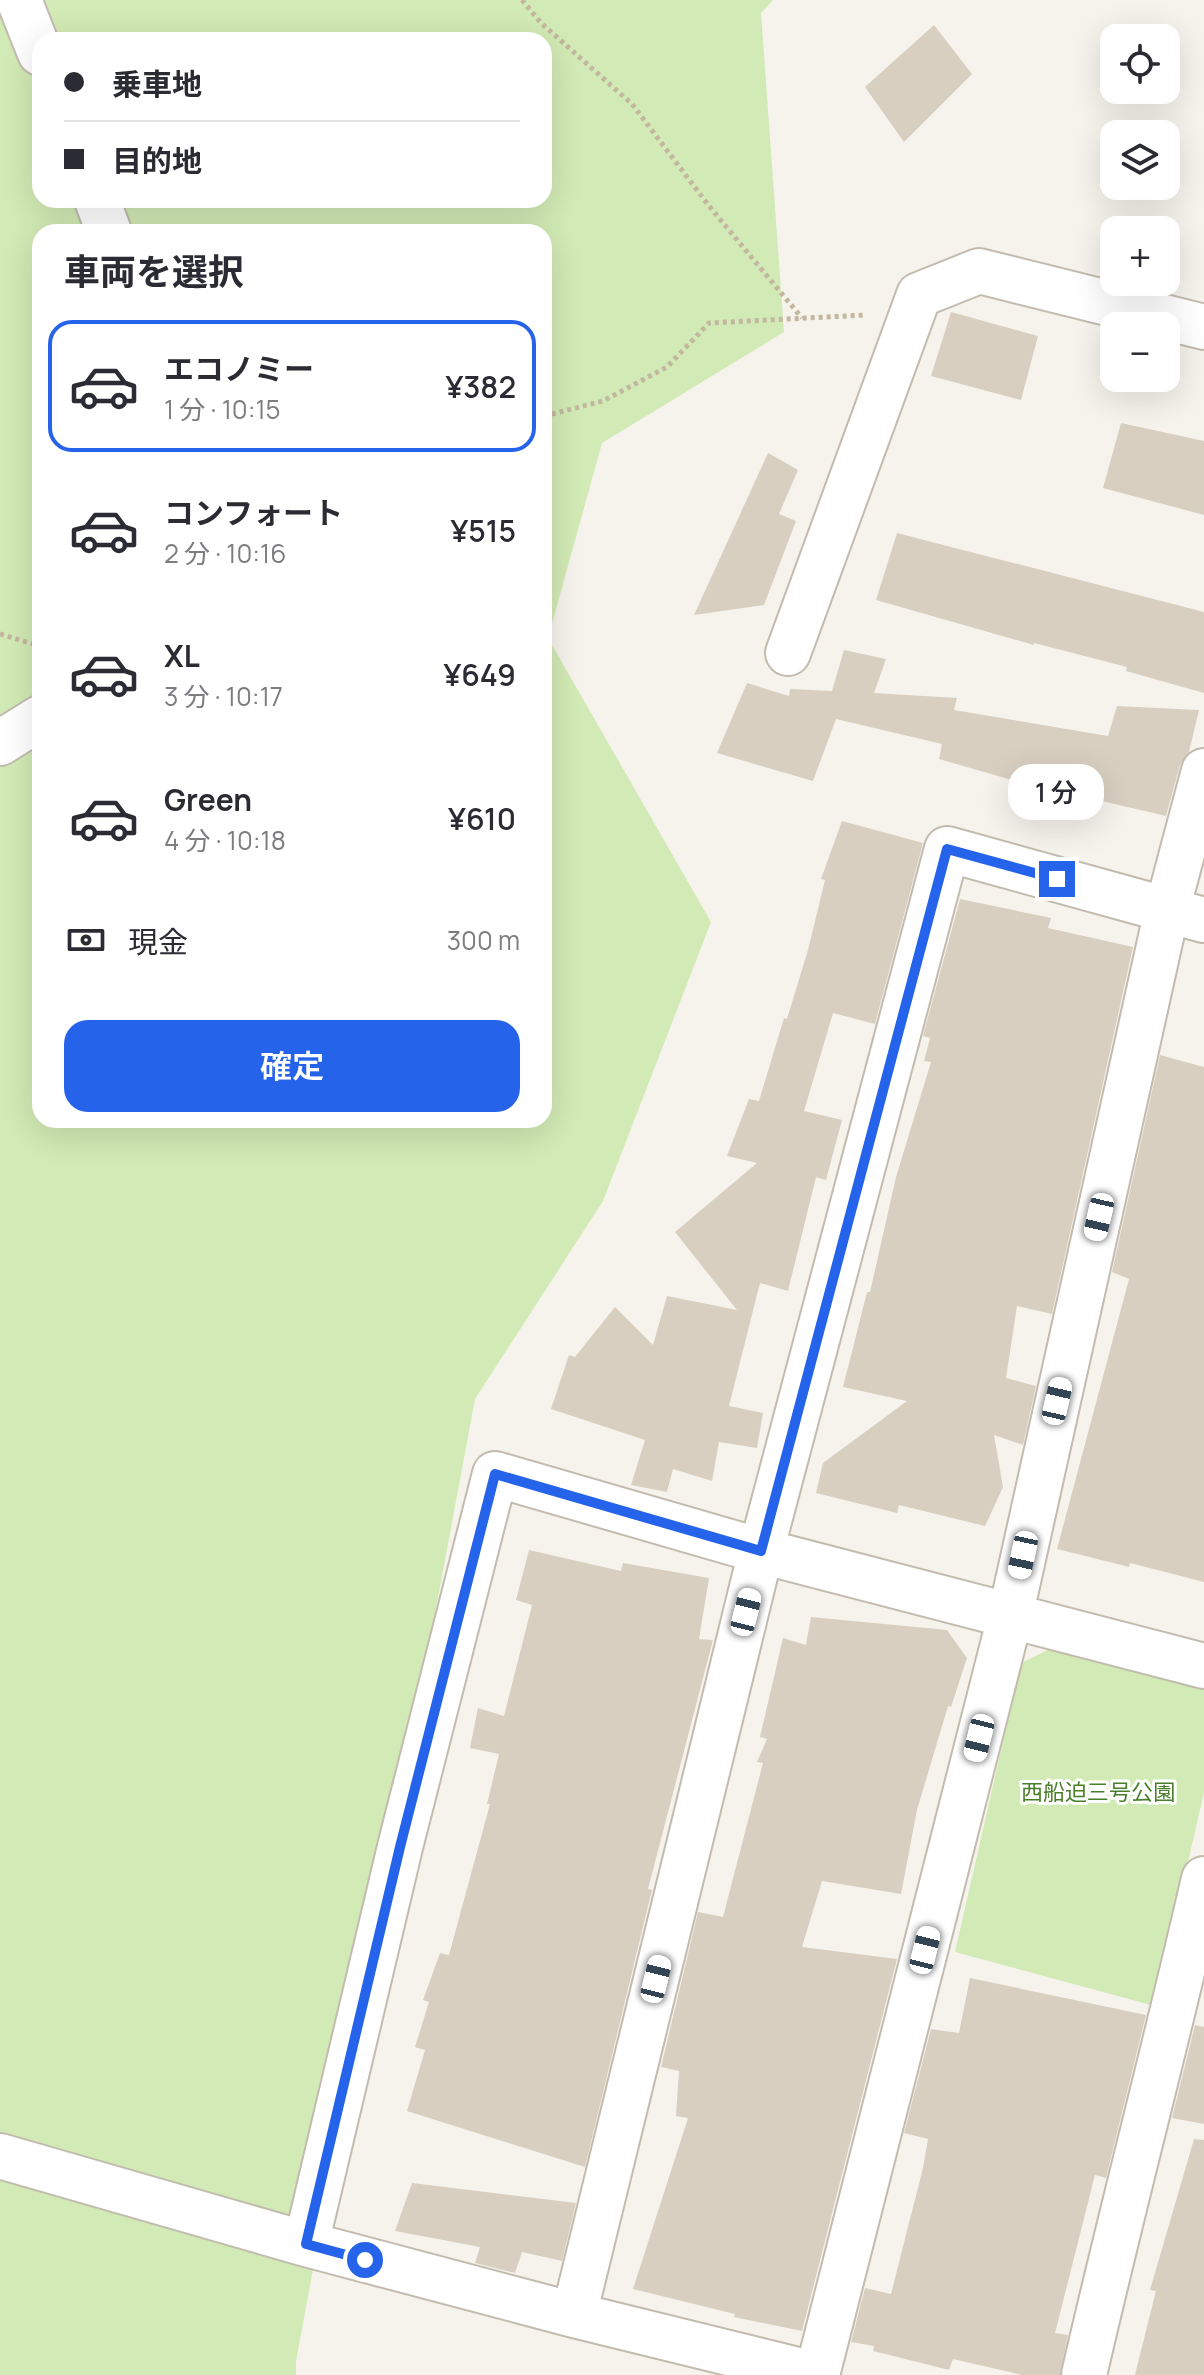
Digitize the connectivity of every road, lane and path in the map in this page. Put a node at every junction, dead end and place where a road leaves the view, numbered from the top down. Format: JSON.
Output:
{"nodes":[{"id":1,"x":19,"y":0,"type":"edge"},
{"id":2,"x":522,"y":0,"type":"edge"},
{"id":3,"x":551,"y":32,"type":"edge"},
{"id":4,"x":32,"y":33,"type":"edge"},
{"id":5,"x":552,"y":33,"type":"edge"},
{"id":6,"x":913,"y":315,"type":"junction"},
{"id":7,"x":802,"y":318,"type":"junction"},
{"id":8,"x":1204,"y":327,"type":"edge"},
{"id":9,"x":552,"y":414,"type":"edge"},
{"id":10,"x":0,"y":634,"type":"edge"},
{"id":11,"x":32,"y":644,"type":"edge"},
{"id":12,"x":788,"y":653,"type":"dead end"},
{"id":13,"x":32,"y":723,"type":"edge"},
{"id":14,"x":0,"y":743,"type":"edge"},
{"id":15,"x":1204,"y":771,"type":"edge"},
{"id":16,"x":1186,"y":915,"type":"edge"},
{"id":17,"x":761,"y":1551,"type":"junction"},
{"id":18,"x":1010,"y":1617,"type":"junction"},
{"id":19,"x":1204,"y":1666,"type":"edge"},
{"id":20,"x":1204,"y":1879,"type":"edge"},
{"id":21,"x":0,"y":2156,"type":"edge"},
{"id":22,"x":306,"y":2244,"type":"junction"},
{"id":23,"x":574,"y":2315,"type":"junction"},
{"id":24,"x":818,"y":2375,"type":"edge"},
{"id":25,"x":1084,"y":2375,"type":"edge"}],
"edges":[{"from":1,"to":4,"type":"street"},
{"from":2,"to":3,"type":"path"},
{"from":5,"to":7,"type":"path"},
{"from":6,"to":7,"type":"path"},
{"from":6,"to":8,"type":"street"},
{"from":6,"to":12,"type":"street"},
{"from":7,"to":9,"type":"path"},
{"from":10,"to":11,"type":"path"},
{"from":13,"to":14,"type":"street"},
{"from":15,"to":16,"type":"street"},
{"from":16,"to":17,"type":"street"},
{"from":16,"to":18,"type":"street"},
{"from":17,"to":18,"type":"street"},
{"from":17,"to":22,"type":"street"},
{"from":17,"to":23,"type":"street"},
{"from":18,"to":19,"type":"street"},
{"from":18,"to":24,"type":"street"},
{"from":20,"to":25,"type":"street"},
{"from":21,"to":22,"type":"street"},
{"from":22,"to":23,"type":"street"},
{"from":23,"to":24,"type":"street"}]}
